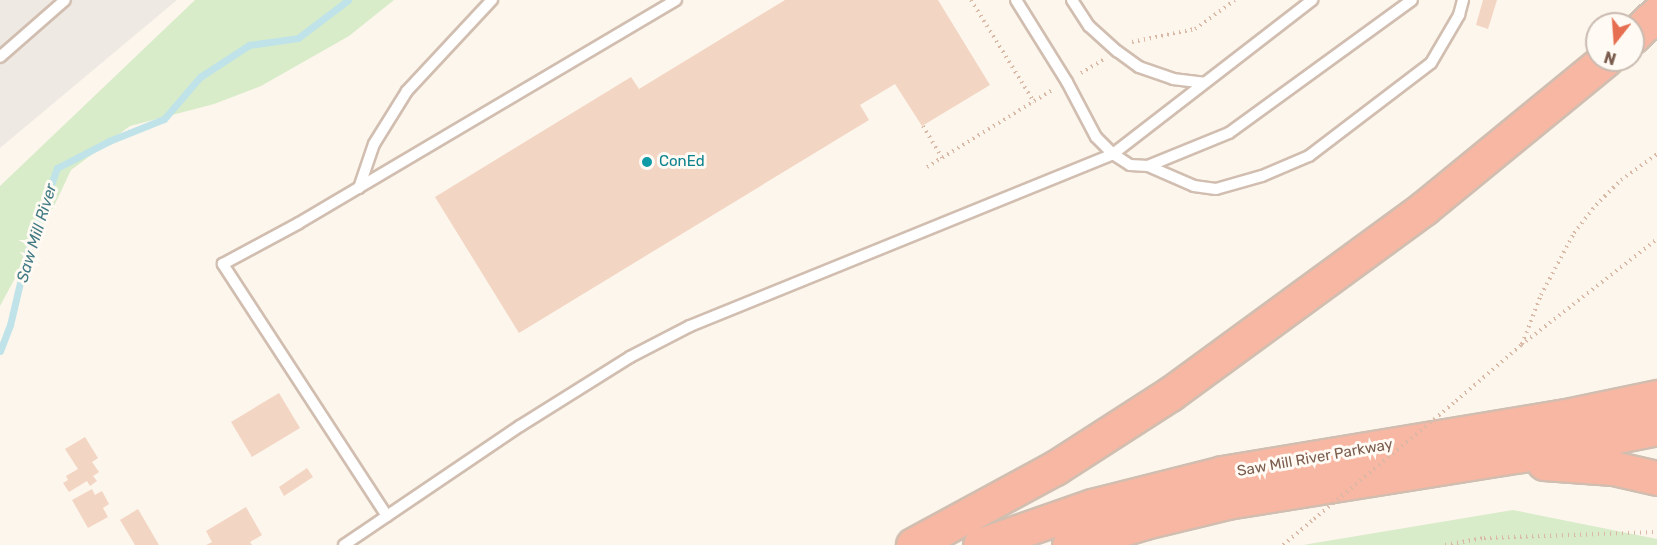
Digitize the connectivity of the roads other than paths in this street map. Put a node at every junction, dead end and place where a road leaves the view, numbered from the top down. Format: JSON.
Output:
{"nodes":[{"id":1,"x":65,"y":0,"type":"edge"},
{"id":2,"x":492,"y":0,"type":"edge"},
{"id":3,"x":676,"y":0,"type":"edge"},
{"id":4,"x":1016,"y":0,"type":"edge"},
{"id":5,"x":1072,"y":0,"type":"edge"},
{"id":6,"x":1312,"y":0,"type":"edge"},
{"id":7,"x":1412,"y":0,"type":"edge"},
{"id":8,"x":1463,"y":0,"type":"edge"},
{"id":9,"x":1657,"y":14,"type":"edge"},
{"id":10,"x":1645,"y":25,"type":"edge"},
{"id":11,"x":0,"y":57,"type":"edge"},
{"id":12,"x":1590,"y":72,"type":"edge"},
{"id":13,"x":1204,"y":83,"type":"junction"},
{"id":14,"x":1113,"y":154,"type":"junction"},
{"id":15,"x":1148,"y":166,"type":"junction"},
{"id":16,"x":359,"y":188,"type":"junction"},
{"id":17,"x":1657,"y":397,"type":"edge"},
{"id":18,"x":1657,"y":428,"type":"edge"},
{"id":19,"x":1479,"y":462,"type":"junction"},
{"id":20,"x":1657,"y":478,"type":"edge"},
{"id":21,"x":387,"y":516,"type":"junction"},
{"id":22,"x":344,"y":545,"type":"edge"},
{"id":23,"x":913,"y":545,"type":"edge"},
{"id":24,"x":980,"y":545,"type":"edge"},
{"id":25,"x":1069,"y":545,"type":"edge"}],
"edges":[{"from":1,"to":11,"type":"lane"},
{"from":2,"to":16,"type":"lane"},
{"from":3,"to":16,"type":"lane"},
{"from":4,"to":14,"type":"lane"},
{"from":5,"to":13,"type":"lane"},
{"from":6,"to":13,"type":"lane"},
{"from":7,"to":15,"type":"lane"},
{"from":8,"to":15,"type":"lane"},
{"from":9,"to":10,"type":"highway"},
{"from":12,"to":23,"type":"highway"},
{"from":13,"to":14,"type":"lane"},
{"from":14,"to":15,"type":"lane"},
{"from":14,"to":21,"type":"lane"},
{"from":16,"to":21,"type":"lane"},
{"from":17,"to":24,"type":"highway","name":"Saw Mill River Parkway"},
{"from":18,"to":19,"type":"highway","name":"Saw Mill River Parkway"},
{"from":19,"to":20,"type":"highway"},
{"from":19,"to":25,"type":"highway","name":"Saw Mill River Parkway"},
{"from":21,"to":22,"type":"lane"}]}
